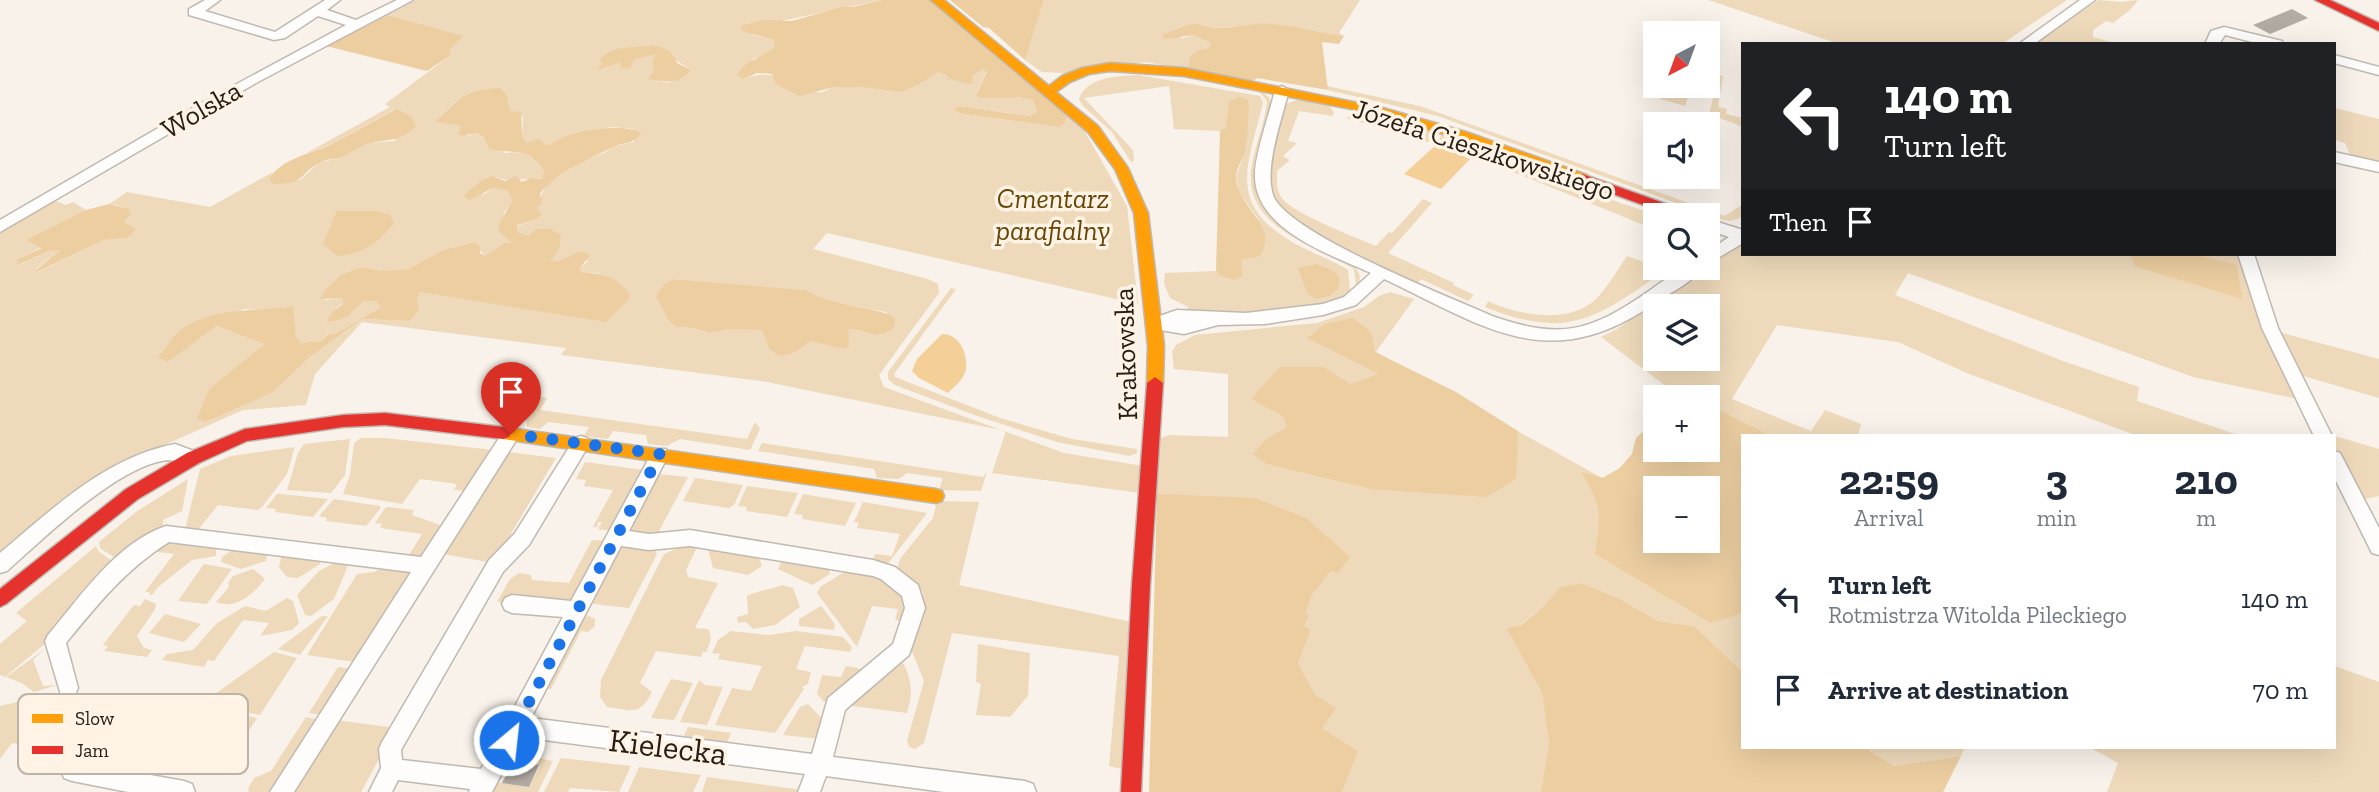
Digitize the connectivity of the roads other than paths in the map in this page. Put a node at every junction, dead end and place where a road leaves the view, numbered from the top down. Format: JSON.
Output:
{"nodes":[{"id":1,"x":214,"y":0,"type":"edge"},
{"id":2,"x":334,"y":0,"type":"edge"},
{"id":3,"x":407,"y":0,"type":"edge"},
{"id":4,"x":937,"y":0,"type":"edge"},
{"id":5,"x":2090,"y":0,"type":"edge"},
{"id":6,"x":2322,"y":0,"type":"edge"},
{"id":7,"x":317,"y":11,"type":"junction"},
{"id":8,"x":358,"y":25,"type":"junction"},
{"id":9,"x":2379,"y":27,"type":"edge"},
{"id":10,"x":2028,"y":42,"type":"edge"},
{"id":11,"x":2213,"y":42,"type":"edge"},
{"id":12,"x":2270,"y":42,"type":"edge"},
{"id":13,"x":2336,"y":60,"type":"edge"},
{"id":14,"x":2379,"y":71,"type":"edge"},
{"id":15,"x":1282,"y":90,"type":"junction"},
{"id":16,"x":1049,"y":92,"type":"junction"},
{"id":17,"x":2336,"y":157,"type":"edge"},
{"id":18,"x":2379,"y":167,"type":"edge"},
{"id":19,"x":1650,"y":203,"type":"edge"},
{"id":20,"x":0,"y":227,"type":"edge"},
{"id":21,"x":1720,"y":229,"type":"edge"},
{"id":22,"x":1741,"y":236,"type":"edge"},
{"id":23,"x":1741,"y":237,"type":"edge"},
{"id":24,"x":1720,"y":251,"type":"edge"},
{"id":25,"x":2247,"y":256,"type":"edge"},
{"id":26,"x":1382,"y":272,"type":"junction"},
{"id":27,"x":1676,"y":280,"type":"edge"},
{"id":28,"x":1154,"y":324,"type":"junction"},
{"id":29,"x":511,"y":434,"type":"junction"},
{"id":30,"x":2322,"y":434,"type":"edge"},
{"id":31,"x":581,"y":443,"type":"junction"},
{"id":32,"x":660,"y":454,"type":"junction"},
{"id":33,"x":193,"y":458,"type":"junction"},
{"id":34,"x":2336,"y":462,"type":"edge"},
{"id":35,"x":936,"y":496,"type":"dead end"},
{"id":36,"x":616,"y":537,"type":"junction"},
{"id":37,"x":2379,"y":547,"type":"edge"},
{"id":38,"x":0,"y":565,"type":"edge"},
{"id":39,"x":426,"y":566,"type":"junction"},
{"id":40,"x":0,"y":599,"type":"edge"},
{"id":41,"x":512,"y":604,"type":"dead end"},
{"id":42,"x":578,"y":610,"type":"junction"},
{"id":43,"x":68,"y":688,"type":"dead end"},
{"id":44,"x":516,"y":726,"type":"junction"},
{"id":45,"x":819,"y":765,"type":"junction"},
{"id":46,"x":393,"y":769,"type":"junction"},
{"id":47,"x":88,"y":774,"type":"edge"},
{"id":48,"x":484,"y":786,"type":"edge"},
{"id":49,"x":184,"y":792,"type":"edge"},
{"id":50,"x":281,"y":792,"type":"edge"},
{"id":51,"x":380,"y":792,"type":"edge"},
{"id":52,"x":808,"y":792,"type":"edge"},
{"id":53,"x":1025,"y":792,"type":"edge"},
{"id":54,"x":1130,"y":792,"type":"edge"}],
"edges":[{"from":1,"to":7,"type":"street"},
{"from":2,"to":7,"type":"street"},
{"from":3,"to":8,"type":"street","name":"Wolska"},
{"from":4,"to":16,"type":"street","name":"Krakowska"},
{"from":5,"to":10,"type":"street"},
{"from":6,"to":9,"type":"street"},
{"from":7,"to":8,"type":"street"},
{"from":8,"to":20,"type":"street","name":"Wolska"},
{"from":11,"to":12,"type":"street"},
{"from":13,"to":14,"type":"street"},
{"from":15,"to":16,"type":"street","name":"Józefa Cieszkowskiego"},
{"from":15,"to":19,"type":"street","name":"Józefa Cieszkowskiego"},
{"from":15,"to":26,"type":"street"},
{"from":16,"to":28,"type":"street","name":"Krakowska"},
{"from":17,"to":18,"type":"street"},
{"from":21,"to":22,"type":"street"},
{"from":23,"to":24,"type":"street"},
{"from":25,"to":30,"type":"street"},
{"from":26,"to":27,"type":"street"},
{"from":26,"to":28,"type":"street"},
{"from":28,"to":54,"type":"street","name":"Krakowska"},
{"from":29,"to":31,"type":"street"},
{"from":29,"to":33,"type":"street"},
{"from":29,"to":39,"type":"street"},
{"from":31,"to":32,"type":"street"},
{"from":31,"to":46,"type":"street"},
{"from":32,"to":35,"type":"street"},
{"from":32,"to":36,"type":"street"},
{"from":33,"to":38,"type":"street"},
{"from":33,"to":40,"type":"street"},
{"from":34,"to":37,"type":"street"},
{"from":36,"to":42,"type":"street"},
{"from":36,"to":45,"type":"street"},
{"from":39,"to":43,"type":"street"},
{"from":39,"to":50,"type":"street"},
{"from":41,"to":42,"type":"street"},
{"from":42,"to":44,"type":"street"},
{"from":44,"to":45,"type":"street","name":"Kielecka"},
{"from":44,"to":48,"type":"street"},
{"from":45,"to":52,"type":"street"},
{"from":45,"to":53,"type":"street","name":"Kielecka"},
{"from":46,"to":48,"type":"street"},
{"from":46,"to":51,"type":"street"},
{"from":47,"to":49,"type":"street"}]}
